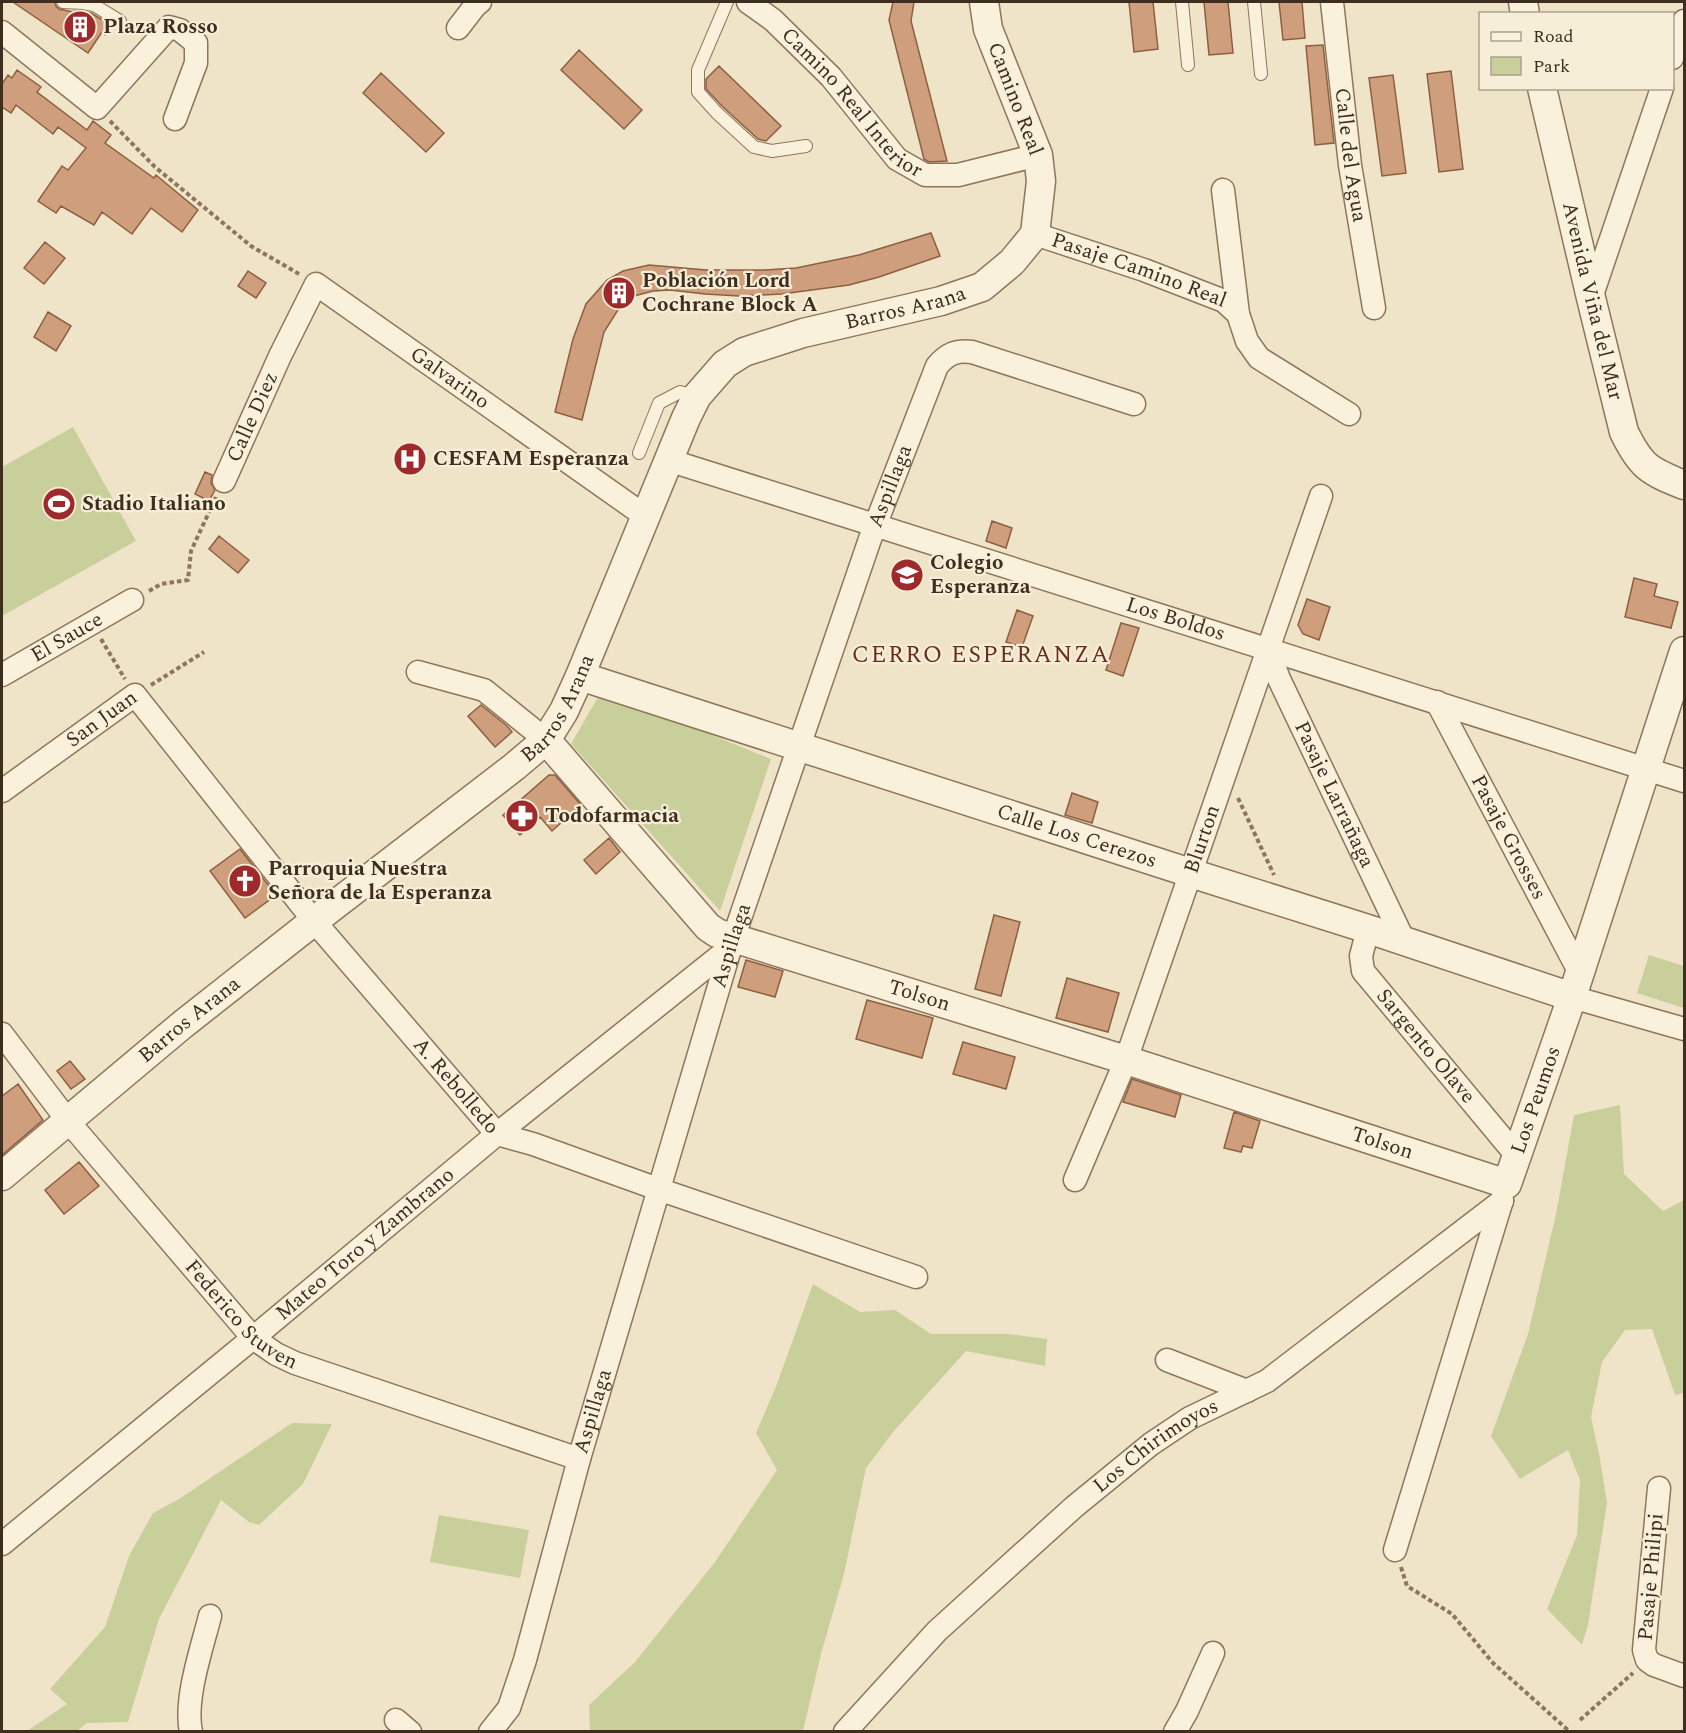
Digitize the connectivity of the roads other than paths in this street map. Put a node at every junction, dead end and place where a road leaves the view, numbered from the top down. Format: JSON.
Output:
{"nodes":[{"id":1,"x":63,"y":2,"type":"edge"},
{"id":2,"x":480,"y":2,"type":"edge"},
{"id":3,"x":727,"y":2,"type":"edge"},
{"id":4,"x":748,"y":2,"type":"edge"},
{"id":5,"x":984,"y":2,"type":"edge"},
{"id":6,"x":1182,"y":2,"type":"edge"},
{"id":7,"x":1254,"y":2,"type":"edge"},
{"id":8,"x":1332,"y":2,"type":"edge"},
{"id":9,"x":120,"y":21,"type":"dead end"},
{"id":10,"x":1684,"y":21,"type":"edge"},
{"id":11,"x":458,"y":28,"type":"dead end"},
{"id":12,"x":2,"y":32,"type":"edge"},
{"id":13,"x":1674,"y":53,"type":"edge"},
{"id":14,"x":1188,"y":65,"type":"dead end"},
{"id":15,"x":1261,"y":74,"type":"dead end"},
{"id":16,"x":1542,"y":90,"type":"edge"},
{"id":17,"x":1661,"y":90,"type":"edge"},
{"id":18,"x":175,"y":119,"type":"dead end"},
{"id":19,"x":806,"y":146,"type":"dead end"},
{"id":20,"x":1038,"y":155,"type":"junction"},
{"id":21,"x":1223,"y":190,"type":"dead end"},
{"id":22,"x":1035,"y":234,"type":"junction"},
{"id":23,"x":316,"y":284,"type":"joint"},
{"id":24,"x":1591,"y":298,"type":"junction"},
{"id":25,"x":1374,"y":308,"type":"dead end"},
{"id":26,"x":1238,"y":314,"type":"junction"},
{"id":27,"x":697,"y":396,"type":"junction"},
{"id":28,"x":1134,"y":404,"type":"dead end"},
{"id":29,"x":1349,"y":414,"type":"dead end"},
{"id":30,"x":639,"y":453,"type":"dead end"},
{"id":31,"x":668,"y":460,"type":"junction"},
{"id":32,"x":224,"y":481,"type":"road end"},
{"id":33,"x":1684,"y":485,"type":"edge"},
{"id":34,"x":1321,"y":496,"type":"dead end"},
{"id":35,"x":645,"y":516,"type":"junction"},
{"id":36,"x":875,"y":526,"type":"junction"},
{"id":37,"x":132,"y":600,"type":"dead end"},
{"id":38,"x":1268,"y":649,"type":"junction"},
{"id":39,"x":1684,"y":651,"type":"edge"},
{"id":40,"x":418,"y":672,"type":"dead end"},
{"id":41,"x":2,"y":675,"type":"edge"},
{"id":42,"x":580,"y":676,"type":"junction"},
{"id":43,"x":135,"y":695,"type":"joint"},
{"id":44,"x":1437,"y":702,"type":"junction"},
{"id":45,"x":546,"y":740,"type":"junction"},
{"id":46,"x":798,"y":747,"type":"junction"},
{"id":47,"x":1646,"y":769,"type":"junction"},
{"id":48,"x":1684,"y":782,"type":"edge"},
{"id":49,"x":2,"y":791,"type":"edge"},
{"id":50,"x":1191,"y":873,"type":"junction"},
{"id":51,"x":314,"y":921,"type":"junction"},
{"id":52,"x":1368,"y":929,"type":"junction"},
{"id":53,"x":1404,"y":941,"type":"junction"},
{"id":54,"x":732,"y":943,"type":"junction"},
{"id":55,"x":1576,"y":985,"type":"junction"},
{"id":56,"x":1684,"y":1029,"type":"edge"},
{"id":57,"x":2,"y":1034,"type":"edge"},
{"id":58,"x":1126,"y":1059,"type":"junction"},
{"id":59,"x":68,"y":1122,"type":"junction"},
{"id":60,"x":497,"y":1134,"type":"junction"},
{"id":61,"x":1517,"y":1156,"type":"junction"},
{"id":62,"x":2,"y":1176,"type":"edge"},
{"id":63,"x":1075,"y":1180,"type":"dead end"},
{"id":64,"x":658,"y":1189,"type":"junction"},
{"id":65,"x":1504,"y":1193,"type":"junction"},
{"id":66,"x":916,"y":1277,"type":"dead end"},
{"id":67,"x":253,"y":1338,"type":"junction"},
{"id":68,"x":1167,"y":1360,"type":"dead end"},
{"id":69,"x":1247,"y":1391,"type":"junction"},
{"id":70,"x":579,"y":1459,"type":"junction"},
{"id":71,"x":1659,"y":1488,"type":"dead end"},
{"id":72,"x":3,"y":1540,"type":"edge"},
{"id":73,"x":1395,"y":1550,"type":"road end"},
{"id":74,"x":210,"y":1616,"type":"dead end"},
{"id":75,"x":1213,"y":1653,"type":"dead end"},
{"id":76,"x":1684,"y":1676,"type":"edge"},
{"id":77,"x":191,"y":1731,"type":"edge"},
{"id":78,"x":490,"y":1731,"type":"edge"},
{"id":79,"x":845,"y":1731,"type":"edge"},
{"id":80,"x":1175,"y":1731,"type":"edge"}],
"edges":[{"from":1,"to":9,"type":"lane"},
{"from":2,"to":11,"type":"street"},
{"from":3,"to":19,"type":"lane"},
{"from":4,"to":20,"type":"street","name":"Camino Real Interior"},
{"from":5,"to":20,"type":"street","name":"Camino Real"},
{"from":6,"to":14,"type":"lane"},
{"from":7,"to":15,"type":"lane"},
{"from":8,"to":25,"type":"street","name":"Calle del Agua"},
{"from":10,"to":13,"type":"street"},
{"from":12,"to":18,"type":"street"},
{"from":16,"to":24,"type":"street","name":"Avenida Viña del Mar"},
{"from":17,"to":24,"type":"street"},
{"from":20,"to":22,"type":"street","name":"Camino Real"},
{"from":21,"to":26,"type":"street","name":"Pasaje Camino Real"},
{"from":22,"to":26,"type":"street","name":"Pasaje Camino Real"},
{"from":22,"to":27,"type":"street","name":"Barros Arana"},
{"from":23,"to":32,"type":"street","name":"Calle Diez"},
{"from":23,"to":35,"type":"street","name":"Galvarino"},
{"from":24,"to":33,"type":"street","name":"Avenida Viña del Mar"},
{"from":26,"to":29,"type":"street","name":"Pasaje Camino Real"},
{"from":27,"to":30,"type":"lane"},
{"from":27,"to":31,"type":"street","name":"Barros Arana"},
{"from":28,"to":36,"type":"street","name":"Aspillaga"},
{"from":31,"to":35,"type":"street","name":"Barros Arana"},
{"from":31,"to":36,"type":"street","name":"Los Boldos"},
{"from":34,"to":38,"type":"street","name":"Blurton"},
{"from":35,"to":42,"type":"street","name":"Barros Arana"},
{"from":36,"to":38,"type":"street","name":"Los Boldos"},
{"from":36,"to":46,"type":"street","name":"Aspillaga"},
{"from":37,"to":41,"type":"street","name":"El Sauce"},
{"from":38,"to":44,"type":"street","name":"Los Boldos"},
{"from":38,"to":50,"type":"street","name":"Blurton"},
{"from":38,"to":53,"type":"street","name":"Pasaje Larrañaga"},
{"from":39,"to":47,"type":"street","name":"Los Peumos"},
{"from":40,"to":45,"type":"street","name":"Tolson"},
{"from":42,"to":45,"type":"street","name":"Barros Arana"},
{"from":42,"to":46,"type":"street","name":"Calle Los Cerezos"},
{"from":43,"to":49,"type":"street","name":"San Juan"},
{"from":43,"to":51,"type":"street","name":"A. Rebolledo"},
{"from":44,"to":47,"type":"street","name":"Los Boldos"},
{"from":44,"to":55,"type":"street","name":"Pasaje Grosses"},
{"from":45,"to":51,"type":"street","name":"Barros Arana"},
{"from":45,"to":54,"type":"street","name":"Tolson"},
{"from":46,"to":50,"type":"street","name":"Calle Los Cerezos"},
{"from":46,"to":54,"type":"street","name":"Aspillaga"},
{"from":47,"to":48,"type":"street","name":"Los Boldos"},
{"from":47,"to":55,"type":"street","name":"Los Peumos"},
{"from":50,"to":52,"type":"street","name":"Calle Los Cerezos"},
{"from":50,"to":58,"type":"street","name":"Blurton"},
{"from":51,"to":59,"type":"street","name":"Barros Arana"},
{"from":51,"to":60,"type":"street","name":"A. Rebolledo"},
{"from":52,"to":53,"type":"street","name":"Calle Los Cerezos"},
{"from":52,"to":61,"type":"street","name":"Sargento Olave"},
{"from":53,"to":55,"type":"street","name":"Calle Los Cerezos"},
{"from":54,"to":58,"type":"street","name":"Tolson"},
{"from":54,"to":60,"type":"street","name":"Mateo Toro y Zambrano"},
{"from":54,"to":64,"type":"street","name":"Aspillaga"},
{"from":55,"to":56,"type":"street"},
{"from":55,"to":61,"type":"street","name":"Los Peumos"},
{"from":57,"to":59,"type":"street","name":"Federico Stuven"},
{"from":58,"to":63,"type":"street","name":"Blurton"},
{"from":58,"to":65,"type":"street","name":"Tolson"},
{"from":59,"to":62,"type":"street","name":"Barros Arana"},
{"from":59,"to":67,"type":"street","name":"Federico Stuven"},
{"from":60,"to":64,"type":"street","name":"A. Rebolledo"},
{"from":60,"to":67,"type":"street","name":"Mateo Toro y Zambrano"},
{"from":61,"to":65,"type":"street","name":"Los Peumos"},
{"from":64,"to":66,"type":"street","name":"A. Rebolledo"},
{"from":64,"to":70,"type":"street","name":"Aspillaga"},
{"from":65,"to":69,"type":"street","name":"Los Chirimoyos"},
{"from":65,"to":73,"type":"street","name":"Los Peumos"},
{"from":67,"to":70,"type":"street","name":"Federico Stuven"},
{"from":67,"to":72,"type":"street","name":"Mateo Toro y Zambrano"},
{"from":68,"to":69,"type":"street"},
{"from":69,"to":79,"type":"street","name":"Los Chirimoyos"},
{"from":70,"to":78,"type":"street","name":"Aspillaga"},
{"from":71,"to":76,"type":"street","name":"Pasaje Philipi"},
{"from":74,"to":77,"type":"street"},
{"from":75,"to":80,"type":"street"}]}
